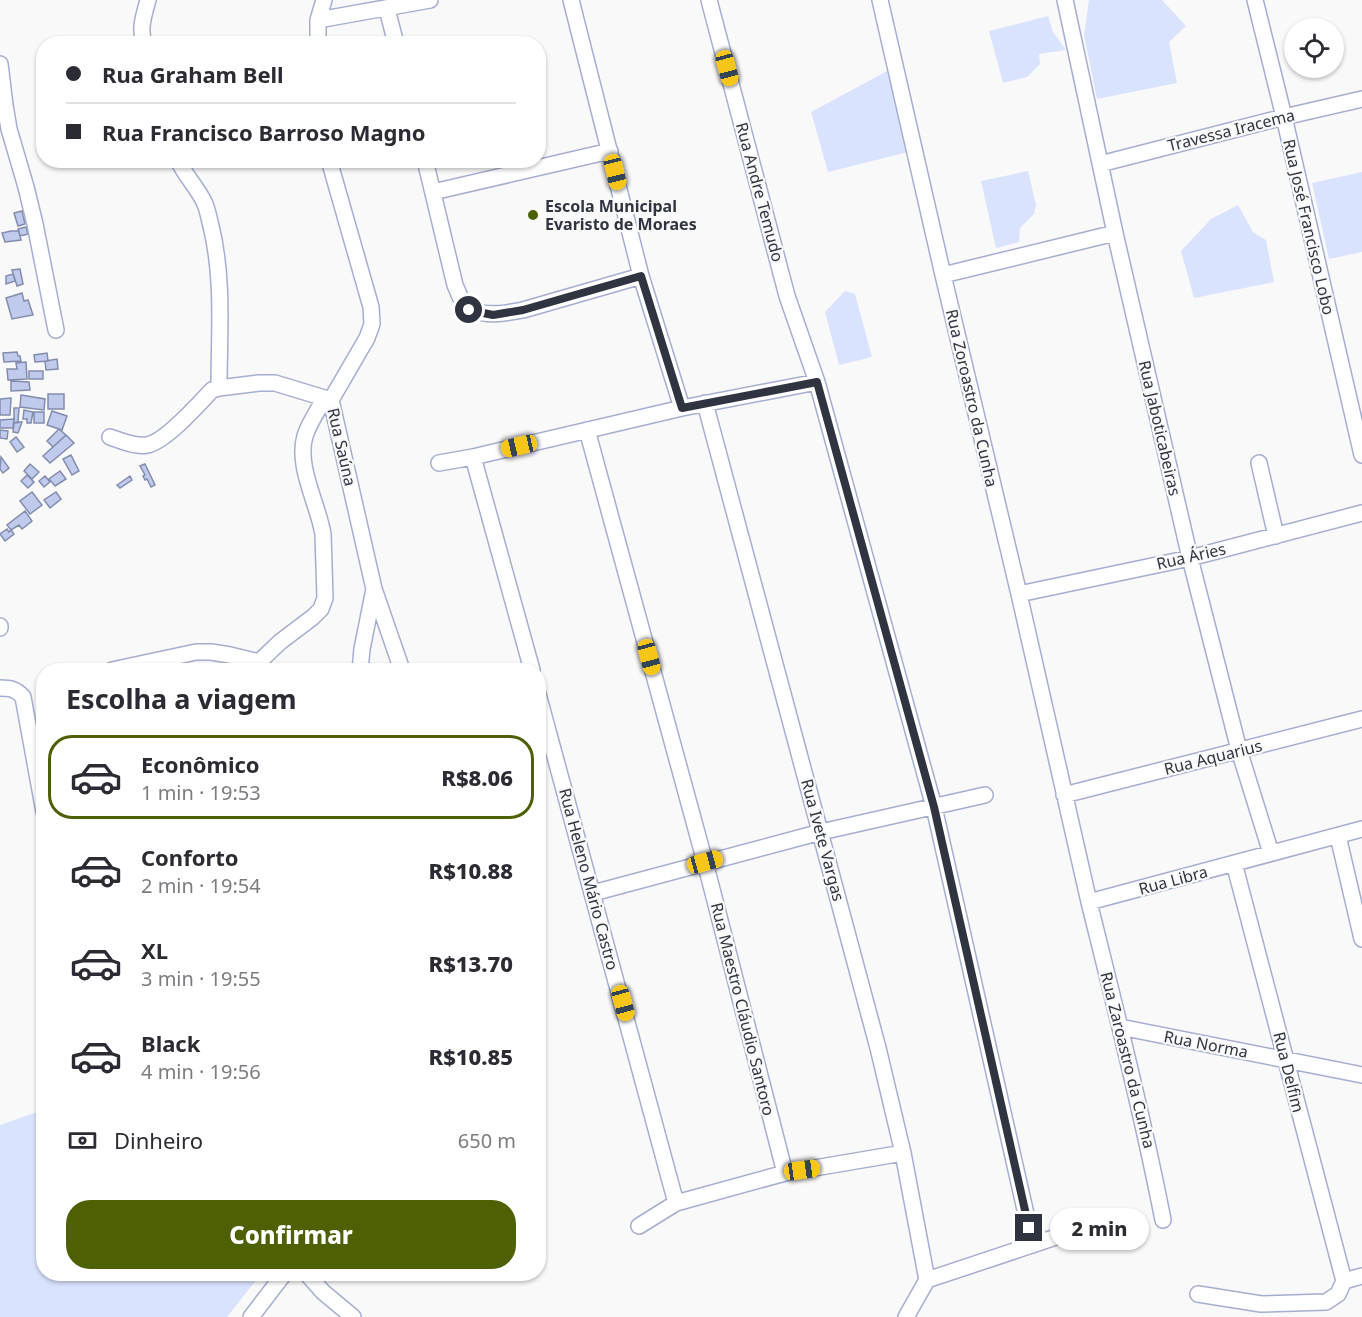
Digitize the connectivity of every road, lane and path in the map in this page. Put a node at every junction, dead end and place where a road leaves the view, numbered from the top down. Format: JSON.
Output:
{"nodes":[{"id":1,"x":148,"y":0,"type":"edge"},
{"id":2,"x":324,"y":0,"type":"edge"},
{"id":3,"x":430,"y":0,"type":"edge"},
{"id":4,"x":571,"y":0,"type":"edge"},
{"id":5,"x":709,"y":0,"type":"edge"},
{"id":6,"x":880,"y":0,"type":"edge"},
{"id":7,"x":1065,"y":0,"type":"edge"},
{"id":8,"x":1255,"y":0,"type":"edge"},
{"id":9,"x":387,"y":9,"type":"junction"},
{"id":10,"x":318,"y":20,"type":"junction"},
{"id":11,"x":142,"y":36,"type":"edge"},
{"id":12,"x":318,"y":36,"type":"edge"},
{"id":13,"x":394,"y":36,"type":"edge"},
{"id":14,"x":0,"y":64,"type":"edge"},
{"id":15,"x":1362,"y":99,"type":"edge"},
{"id":16,"x":1284,"y":117,"type":"junction"},
{"id":17,"x":610,"y":151,"type":"junction"},
{"id":18,"x":1100,"y":164,"type":"junction"},
{"id":19,"x":546,"y":166,"type":"edge"},
{"id":20,"x":182,"y":168,"type":"edge"},
{"id":21,"x":332,"y":168,"type":"edge"},
{"id":22,"x":427,"y":168,"type":"edge"},
{"id":23,"x":537,"y":168,"type":"edge"},
{"id":24,"x":433,"y":192,"type":"junction"},
{"id":25,"x":1115,"y":233,"type":"junction"},
{"id":26,"x":943,"y":275,"type":"junction"},
{"id":27,"x":641,"y":276,"type":"junction"},
{"id":28,"x":56,"y":330,"type":"dead end"},
{"id":29,"x":817,"y":382,"type":"junction"},
{"id":30,"x":219,"y":388,"type":"junction"},
{"id":31,"x":328,"y":399,"type":"junction"},
{"id":32,"x":705,"y":403,"type":"junction"},
{"id":33,"x":682,"y":408,"type":"junction"},
{"id":34,"x":587,"y":430,"type":"junction"},
{"id":35,"x":110,"y":437,"type":"dead end"},
{"id":36,"x":1362,"y":455,"type":"edge"},
{"id":37,"x":473,"y":457,"type":"junction"},
{"id":38,"x":439,"y":463,"type":"dead end"},
{"id":39,"x":1259,"y":463,"type":"dead end"},
{"id":40,"x":1362,"y":513,"type":"edge"},
{"id":41,"x":1276,"y":536,"type":"junction"},
{"id":42,"x":1190,"y":558,"type":"junction"},
{"id":43,"x":374,"y":589,"type":"junction"},
{"id":44,"x":1019,"y":594,"type":"junction"},
{"id":45,"x":142,"y":663,"type":"edge"},
{"id":46,"x":361,"y":663,"type":"edge"},
{"id":47,"x":400,"y":663,"type":"edge"},
{"id":48,"x":530,"y":663,"type":"edge"},
{"id":49,"x":0,"y":688,"type":"edge"},
{"id":50,"x":1362,"y":719,"type":"edge"},
{"id":51,"x":546,"y":723,"type":"edge"},
{"id":52,"x":1239,"y":750,"type":"junction"},
{"id":53,"x":36,"y":768,"type":"edge"},
{"id":54,"x":985,"y":795,"type":"dead end"},
{"id":55,"x":1064,"y":795,"type":"junction"},
{"id":56,"x":934,"y":807,"type":"junction"},
{"id":57,"x":1362,"y":829,"type":"edge"},
{"id":58,"x":821,"y":832,"type":"junction"},
{"id":59,"x":1338,"y":836,"type":"junction"},
{"id":60,"x":1270,"y":853,"type":"junction"},
{"id":61,"x":705,"y":862,"type":"junction"},
{"id":62,"x":1234,"y":863,"type":"junction"},
{"id":63,"x":593,"y":892,"type":"junction"},
{"id":64,"x":1089,"y":902,"type":"junction"},
{"id":65,"x":1362,"y":939,"type":"edge"},
{"id":66,"x":1120,"y":1027,"type":"junction"},
{"id":67,"x":1287,"y":1059,"type":"junction"},
{"id":68,"x":1362,"y":1076,"type":"edge"},
{"id":69,"x":903,"y":1153,"type":"junction"},
{"id":70,"x":785,"y":1173,"type":"junction"},
{"id":71,"x":676,"y":1203,"type":"junction"},
{"id":72,"x":1163,"y":1220,"type":"dead end"},
{"id":73,"x":639,"y":1226,"type":"dead end"},
{"id":74,"x":1083,"y":1228,"type":"dead end"},
{"id":75,"x":1033,"y":1245,"type":"junction"},
{"id":76,"x":1362,"y":1276,"type":"edge"},
{"id":77,"x":927,"y":1280,"type":"junction"},
{"id":78,"x":279,"y":1281,"type":"edge"},
{"id":79,"x":313,"y":1281,"type":"edge"},
{"id":80,"x":1344,"y":1281,"type":"junction"},
{"id":81,"x":1198,"y":1294,"type":"dead end"},
{"id":82,"x":251,"y":1317,"type":"edge"},
{"id":83,"x":353,"y":1317,"type":"edge"},
{"id":84,"x":906,"y":1317,"type":"edge"}],
"edges":[{"from":1,"to":11,"type":"street"},
{"from":2,"to":10,"type":"street"},
{"from":3,"to":9,"type":"street"},
{"from":4,"to":17,"type":"street"},
{"from":5,"to":29,"type":"street","name":"Rua Andre Temudo"},
{"from":6,"to":26,"type":"street","name":"Rua Zoroastro da Cunha"},
{"from":7,"to":18,"type":"street","name":"Rua Jaboticabeiras"},
{"from":8,"to":16,"type":"street","name":"Rua José Francisco Lobo"},
{"from":9,"to":10,"type":"street"},
{"from":9,"to":13,"type":"street"},
{"from":10,"to":12,"type":"street"},
{"from":14,"to":28,"type":"street"},
{"from":15,"to":16,"type":"street","name":"Travessa Iracema"},
{"from":16,"to":18,"type":"street","name":"Travessa Iracema"},
{"from":16,"to":36,"type":"street","name":"Rua José Francisco Lobo"},
{"from":17,"to":19,"type":"street"},
{"from":17,"to":27,"type":"street"},
{"from":18,"to":25,"type":"street","name":"Rua Jaboticabeiras"},
{"from":20,"to":30,"type":"street"},
{"from":21,"to":31,"type":"street","name":"Rua Saúna"},
{"from":22,"to":24,"type":"street"},
{"from":23,"to":24,"type":"street"},
{"from":24,"to":27,"type":"street"},
{"from":25,"to":26,"type":"street"},
{"from":25,"to":42,"type":"street","name":"Rua Jaboticabeiras"},
{"from":26,"to":44,"type":"street","name":"Rua Zoroastro da Cunha"},
{"from":27,"to":33,"type":"street"},
{"from":29,"to":32,"type":"street"},
{"from":29,"to":56,"type":"street","name":"Rua Andre Temudo"},
{"from":30,"to":31,"type":"street"},
{"from":30,"to":35,"type":"street"},
{"from":31,"to":43,"type":"street","name":"Rua Saúna"},
{"from":31,"to":45,"type":"street"},
{"from":32,"to":33,"type":"street"},
{"from":32,"to":58,"type":"street","name":"Rua Ivete Vargas"},
{"from":33,"to":34,"type":"street"},
{"from":34,"to":37,"type":"street"},
{"from":34,"to":61,"type":"street","name":"Rua Maestro Cláudio Santoro"},
{"from":37,"to":38,"type":"street"},
{"from":37,"to":48,"type":"street"},
{"from":39,"to":41,"type":"street"},
{"from":40,"to":41,"type":"street","name":"Rua Áries"},
{"from":41,"to":42,"type":"street","name":"Rua Áries"},
{"from":42,"to":44,"type":"street","name":"Rua Áries"},
{"from":42,"to":52,"type":"street","name":"Rua Jaboticabeiras"},
{"from":43,"to":46,"type":"street"},
{"from":43,"to":47,"type":"street","name":"Rua Saúna"},
{"from":44,"to":55,"type":"street","name":"Rua Zoroastro da Cunha"},
{"from":49,"to":53,"type":"street"},
{"from":50,"to":52,"type":"street","name":"Rua Aquarius"},
{"from":51,"to":63,"type":"street","name":"Rua Heleno Mário Castro"},
{"from":52,"to":55,"type":"street","name":"Rua Aquarius"},
{"from":52,"to":60,"type":"street","name":"Rua Jaboticabeiras"},
{"from":54,"to":56,"type":"street"},
{"from":55,"to":64,"type":"street"},
{"from":56,"to":58,"type":"street"},
{"from":56,"to":75,"type":"street","name":"Rua Andre Temudo"},
{"from":57,"to":59,"type":"street","name":"Rua Libra"},
{"from":58,"to":61,"type":"street"},
{"from":58,"to":69,"type":"street","name":"Rua Ivete Vargas"},
{"from":59,"to":60,"type":"street","name":"Rua Libra"},
{"from":59,"to":65,"type":"street"},
{"from":60,"to":62,"type":"street","name":"Rua Libra"},
{"from":61,"to":63,"type":"street"},
{"from":61,"to":70,"type":"street","name":"Rua Maestro Cláudio Santoro"},
{"from":62,"to":64,"type":"street","name":"Rua Libra"},
{"from":62,"to":67,"type":"street","name":"Rua Delfim"},
{"from":63,"to":71,"type":"street","name":"Rua Heleno Mário Castro"},
{"from":64,"to":66,"type":"street","name":"Rua Zaroastro da Cunha"},
{"from":66,"to":67,"type":"street","name":"Rua Norma"},
{"from":66,"to":72,"type":"street","name":"Rua Zaroastro da Cunha"},
{"from":67,"to":68,"type":"street","name":"Rua Norma"},
{"from":67,"to":80,"type":"street","name":"Rua Delfim"},
{"from":69,"to":70,"type":"street"},
{"from":69,"to":77,"type":"street","name":"Rua Ivete Vargas"},
{"from":70,"to":71,"type":"street"},
{"from":71,"to":73,"type":"street"},
{"from":74,"to":75,"type":"street"},
{"from":75,"to":77,"type":"street"},
{"from":76,"to":80,"type":"street"},
{"from":77,"to":84,"type":"street"},
{"from":78,"to":82,"type":"street"},
{"from":79,"to":83,"type":"street"},
{"from":80,"to":81,"type":"street"}]}
